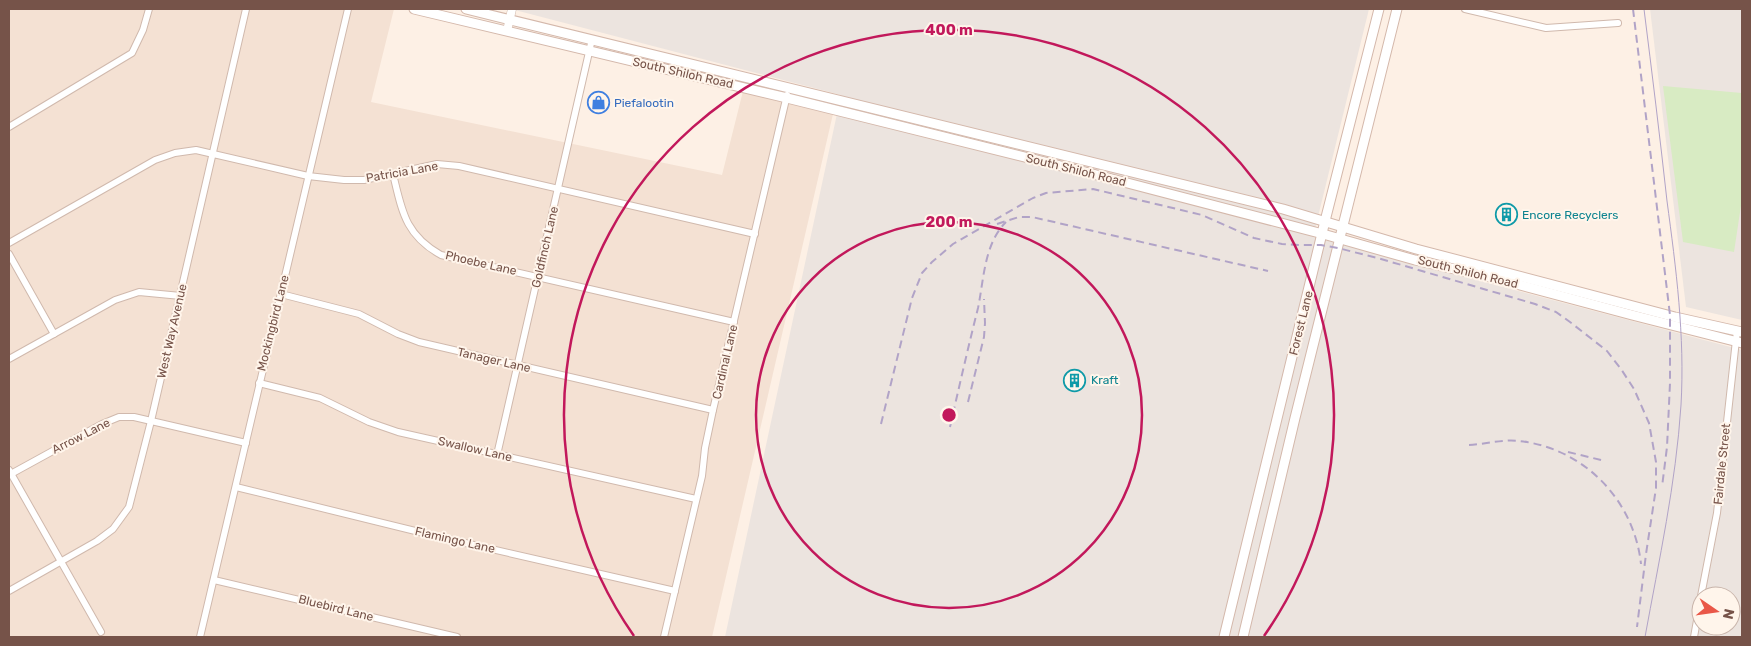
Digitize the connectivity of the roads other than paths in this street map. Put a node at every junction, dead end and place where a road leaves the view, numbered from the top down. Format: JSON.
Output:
{"nodes":[{"id":1,"x":149,"y":9,"type":"edge"},
{"id":2,"x":246,"y":9,"type":"edge"},
{"id":3,"x":348,"y":9,"type":"edge"},
{"id":4,"x":414,"y":9,"type":"edge"},
{"id":5,"x":466,"y":9,"type":"edge"},
{"id":6,"x":512,"y":9,"type":"edge"},
{"id":7,"x":1379,"y":9,"type":"edge"},
{"id":8,"x":1397,"y":9,"type":"edge"},
{"id":9,"x":1465,"y":9,"type":"edge"},
{"id":10,"x":510,"y":19,"type":"junction"},
{"id":11,"x":1618,"y":23,"type":"dead end"},
{"id":12,"x":507,"y":31,"type":"junction"},
{"id":13,"x":592,"y":39,"type":"junction"},
{"id":14,"x":589,"y":51,"type":"junction"},
{"id":15,"x":789,"y":88,"type":"junction"},
{"id":16,"x":787,"y":98,"type":"junction"},
{"id":17,"x":9,"y":127,"type":"edge"},
{"id":18,"x":213,"y":153,"type":"junction"},
{"id":19,"x":393,"y":174,"type":"junction"},
{"id":20,"x":308,"y":176,"type":"junction"},
{"id":21,"x":558,"y":189,"type":"junction"},
{"id":22,"x":1326,"y":221,"type":"junction"},
{"id":23,"x":1343,"y":226,"type":"junction"},
{"id":24,"x":755,"y":234,"type":"junction"},
{"id":25,"x":1323,"y":234,"type":"junction"},
{"id":26,"x":1340,"y":239,"type":"junction"},
{"id":27,"x":9,"y":243,"type":"edge"},
{"id":28,"x":9,"y":254,"type":"edge"},
{"id":29,"x":538,"y":277,"type":"junction"},
{"id":30,"x":281,"y":294,"type":"junction"},
{"id":31,"x":180,"y":296,"type":"junction"},
{"id":32,"x":734,"y":322,"type":"junction"},
{"id":33,"x":1740,"y":331,"type":"edge"},
{"id":34,"x":54,"y":334,"type":"junction"},
{"id":35,"x":1739,"y":342,"type":"edge"},
{"id":36,"x":9,"y":359,"type":"edge"},
{"id":37,"x":517,"y":364,"type":"junction"},
{"id":38,"x":259,"y":383,"type":"junction"},
{"id":39,"x":713,"y":410,"type":"junction"},
{"id":40,"x":151,"y":421,"type":"junction"},
{"id":41,"x":246,"y":443,"type":"junction"},
{"id":42,"x":497,"y":454,"type":"junction"},
{"id":43,"x":10,"y":473,"type":"edge"},
{"id":44,"x":236,"y":487,"type":"junction"},
{"id":45,"x":696,"y":499,"type":"junction"},
{"id":46,"x":61,"y":562,"type":"junction"},
{"id":47,"x":214,"y":580,"type":"junction"},
{"id":48,"x":1703,"y":586,"type":"edge"},
{"id":49,"x":9,"y":591,"type":"edge"},
{"id":50,"x":675,"y":591,"type":"junction"},
{"id":51,"x":101,"y":632,"type":"dead end"},
{"id":52,"x":200,"y":637,"type":"edge"},
{"id":53,"x":457,"y":637,"type":"edge"},
{"id":54,"x":664,"y":637,"type":"edge"},
{"id":55,"x":1224,"y":637,"type":"edge"},
{"id":56,"x":1243,"y":637,"type":"edge"}],
"edges":[{"from":1,"to":17,"type":"street"},
{"from":2,"to":18,"type":"street","name":"West Way Avenue"},
{"from":3,"to":20,"type":"street","name":"Mockingbird Lane"},
{"from":4,"to":12,"type":"main road","name":"South Shiloh Road"},
{"from":5,"to":10,"type":"main road","name":"South Shiloh Road"},
{"from":6,"to":10,"type":"street"},
{"from":7,"to":22,"type":"main road","name":"Forest Lane"},
{"from":8,"to":23,"type":"main road","name":"Forest Lane"},
{"from":9,"to":11,"type":"street"},
{"from":10,"to":12,"type":"street"},
{"from":10,"to":13,"type":"main road","name":"South Shiloh Road"},
{"from":12,"to":14,"type":"main road","name":"South Shiloh Road"},
{"from":13,"to":14,"type":"street","name":"Goldfinch Lane"},
{"from":13,"to":15,"type":"main road","name":"South Shiloh Road"},
{"from":14,"to":16,"type":"main road","name":"South Shiloh Road"},
{"from":14,"to":21,"type":"street","name":"Goldfinch Lane"},
{"from":15,"to":16,"type":"street","name":"Cardinal Lane"},
{"from":15,"to":22,"type":"main road","name":"South Shiloh Road"},
{"from":16,"to":24,"type":"street","name":"Cardinal Lane"},
{"from":16,"to":25,"type":"main road","name":"South Shiloh Road"},
{"from":18,"to":20,"type":"street","name":"Patricia Lane"},
{"from":18,"to":27,"type":"street","name":"Patricia Lane"},
{"from":18,"to":31,"type":"street","name":"West Way Avenue"},
{"from":19,"to":20,"type":"street","name":"Patricia Lane"},
{"from":19,"to":21,"type":"street","name":"Patricia Lane"},
{"from":19,"to":29,"type":"street","name":"Phoebe Lane"},
{"from":20,"to":30,"type":"street","name":"Mockingbird Lane"},
{"from":21,"to":24,"type":"street","name":"Patricia Lane"},
{"from":21,"to":29,"type":"street","name":"Goldfinch Lane"},
{"from":22,"to":23,"type":"main road","name":"South Shiloh Road"},
{"from":22,"to":25,"type":"main road","name":"Forest Lane"},
{"from":23,"to":26,"type":"main road","name":"Forest Lane"},
{"from":23,"to":33,"type":"main road","name":"South Shiloh Road"},
{"from":24,"to":32,"type":"street","name":"Cardinal Lane"},
{"from":25,"to":26,"type":"main road","name":"South Shiloh Road"},
{"from":25,"to":55,"type":"main road","name":"Forest Lane"},
{"from":26,"to":35,"type":"main road","name":"South Shiloh Road"},
{"from":26,"to":56,"type":"main road","name":"Forest Lane"},
{"from":28,"to":34,"type":"street"},
{"from":29,"to":32,"type":"street","name":"Phoebe Lane"},
{"from":29,"to":37,"type":"street","name":"Goldfinch Lane"},
{"from":30,"to":37,"type":"street","name":"Tanager Lane"},
{"from":30,"to":38,"type":"street","name":"Mockingbird Lane"},
{"from":31,"to":34,"type":"street"},
{"from":31,"to":40,"type":"street","name":"West Way Avenue"},
{"from":32,"to":39,"type":"street","name":"Cardinal Lane"},
{"from":33,"to":35,"type":"street","name":"Fairdale Street"},
{"from":34,"to":36,"type":"street"},
{"from":35,"to":48,"type":"street","name":"Fairdale Street"},
{"from":37,"to":39,"type":"street","name":"Tanager Lane"},
{"from":37,"to":42,"type":"street","name":"Goldfinch Lane"},
{"from":38,"to":41,"type":"street","name":"Mockingbird Lane"},
{"from":38,"to":42,"type":"street","name":"Swallow Lane"},
{"from":39,"to":45,"type":"street","name":"Cardinal Lane"},
{"from":40,"to":41,"type":"street","name":"Arrow Lane"},
{"from":40,"to":43,"type":"street","name":"Arrow Lane"},
{"from":40,"to":46,"type":"street","name":"West Way Avenue"},
{"from":41,"to":44,"type":"street","name":"Mockingbird Lane"},
{"from":42,"to":45,"type":"street","name":"Swallow Lane"},
{"from":43,"to":46,"type":"street"},
{"from":44,"to":47,"type":"street","name":"Mockingbird Lane"},
{"from":44,"to":50,"type":"street","name":"Flamingo Lane"},
{"from":45,"to":50,"type":"street","name":"Cardinal Lane"},
{"from":46,"to":49,"type":"street","name":"West Way Avenue"},
{"from":46,"to":51,"type":"street"},
{"from":47,"to":52,"type":"street","name":"Mockingbird Lane"},
{"from":47,"to":53,"type":"street","name":"Bluebird Lane"},
{"from":50,"to":54,"type":"street","name":"Cardinal Lane"}]}
